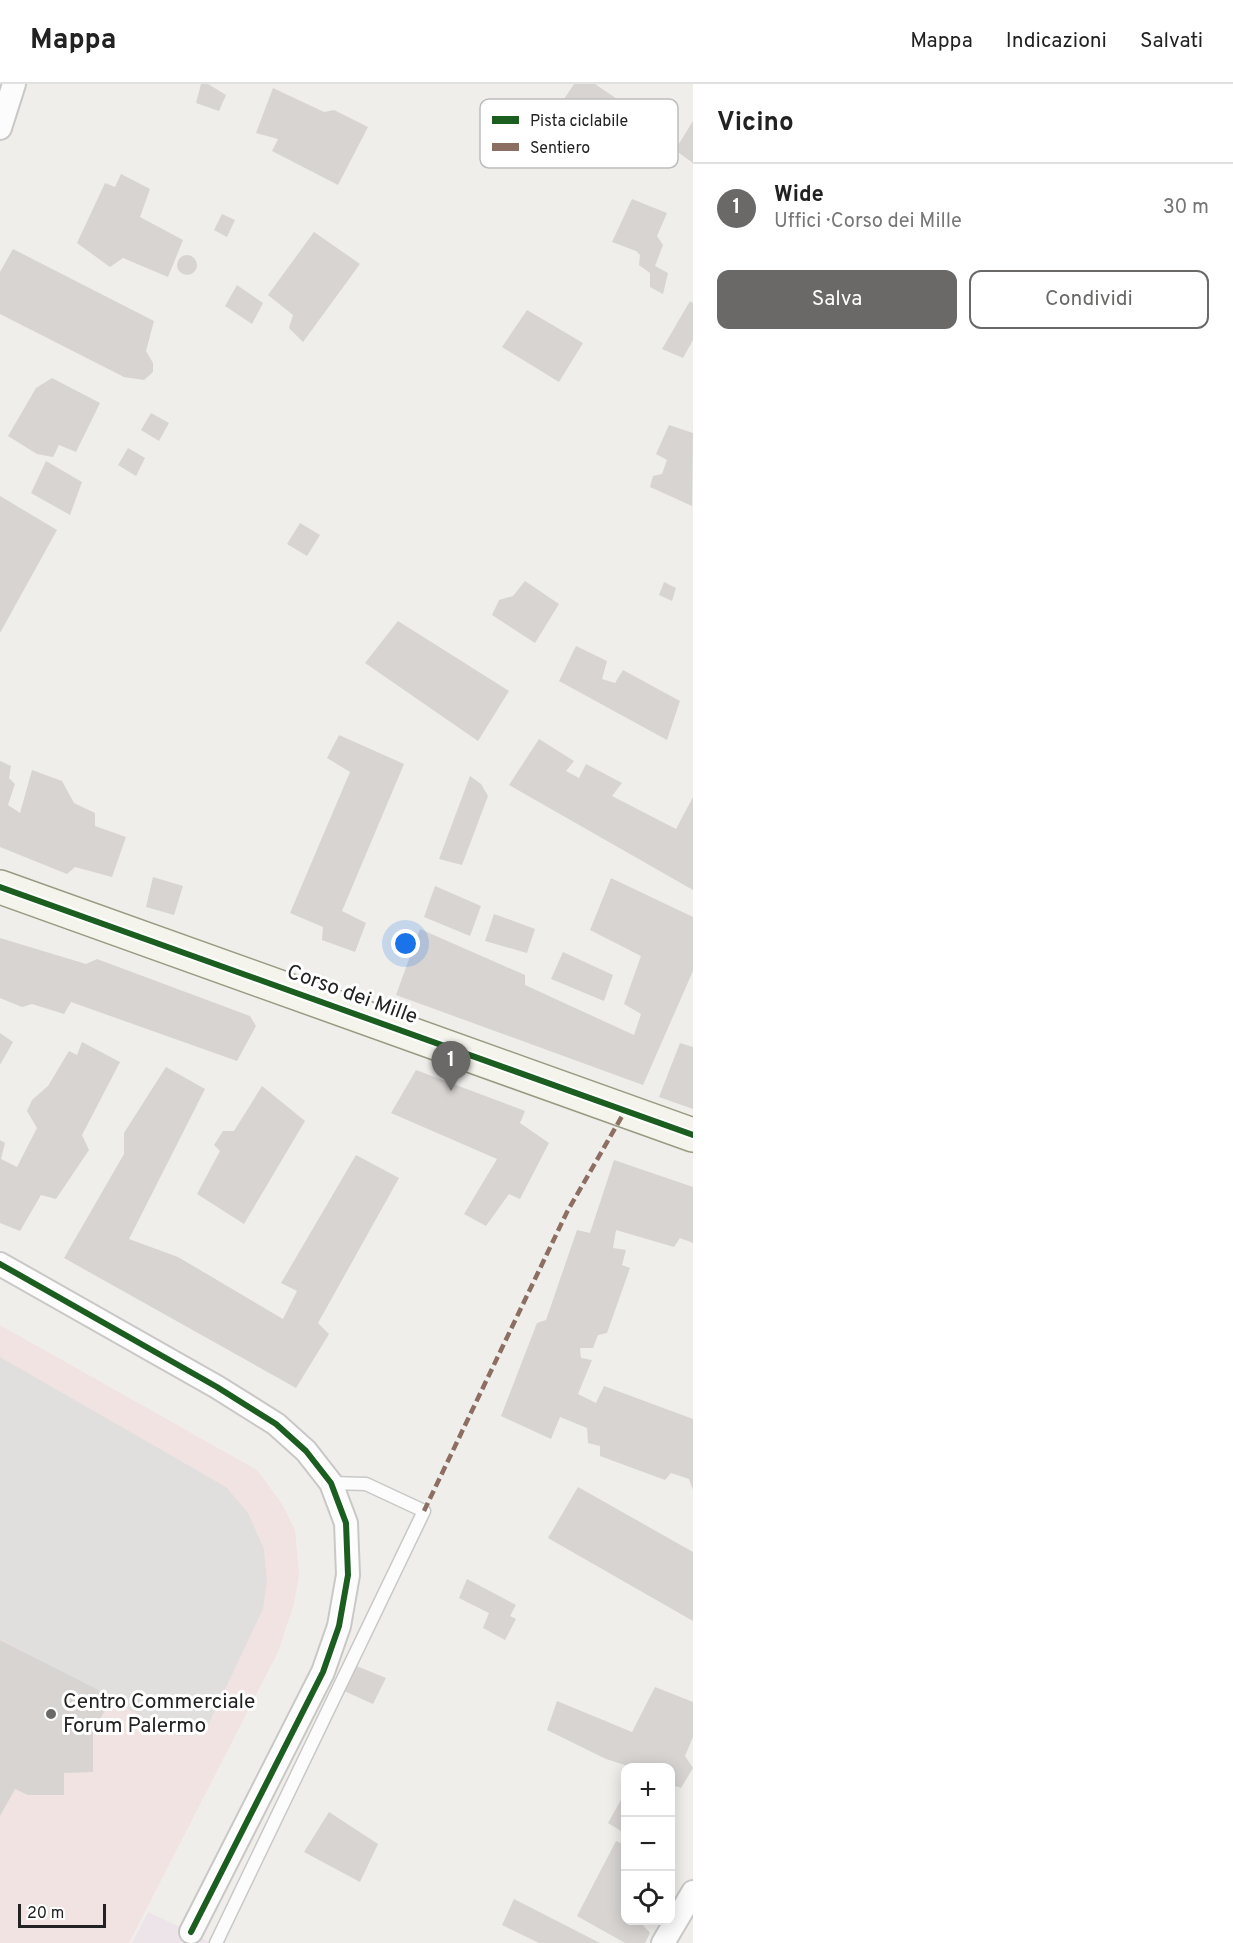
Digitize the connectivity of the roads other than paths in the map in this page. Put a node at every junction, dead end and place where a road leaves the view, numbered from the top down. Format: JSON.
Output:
{"nodes":[{"id":1,"x":14,"y":84,"type":"edge"},
{"id":2,"x":0,"y":128,"type":"edge"},
{"id":3,"x":0,"y":887,"type":"edge"},
{"id":4,"x":693,"y":1136,"type":"edge"},
{"id":5,"x":0,"y":1264,"type":"edge"},
{"id":6,"x":331,"y":1483,"type":"junction"},
{"id":7,"x":693,"y":1892,"type":"edge"},
{"id":8,"x":188,"y":1938,"type":"edge"},
{"id":9,"x":216,"y":1943,"type":"edge"},
{"id":10,"x":663,"y":1943,"type":"edge"}],
"edges":[{"from":1,"to":2,"type":"street"},
{"from":3,"to":4,"type":"street","name":"Corso dei Mille"},
{"from":5,"to":6,"type":"street"},
{"from":6,"to":8,"type":"street"},
{"from":6,"to":9,"type":"lane"},
{"from":7,"to":10,"type":"street"}]}
